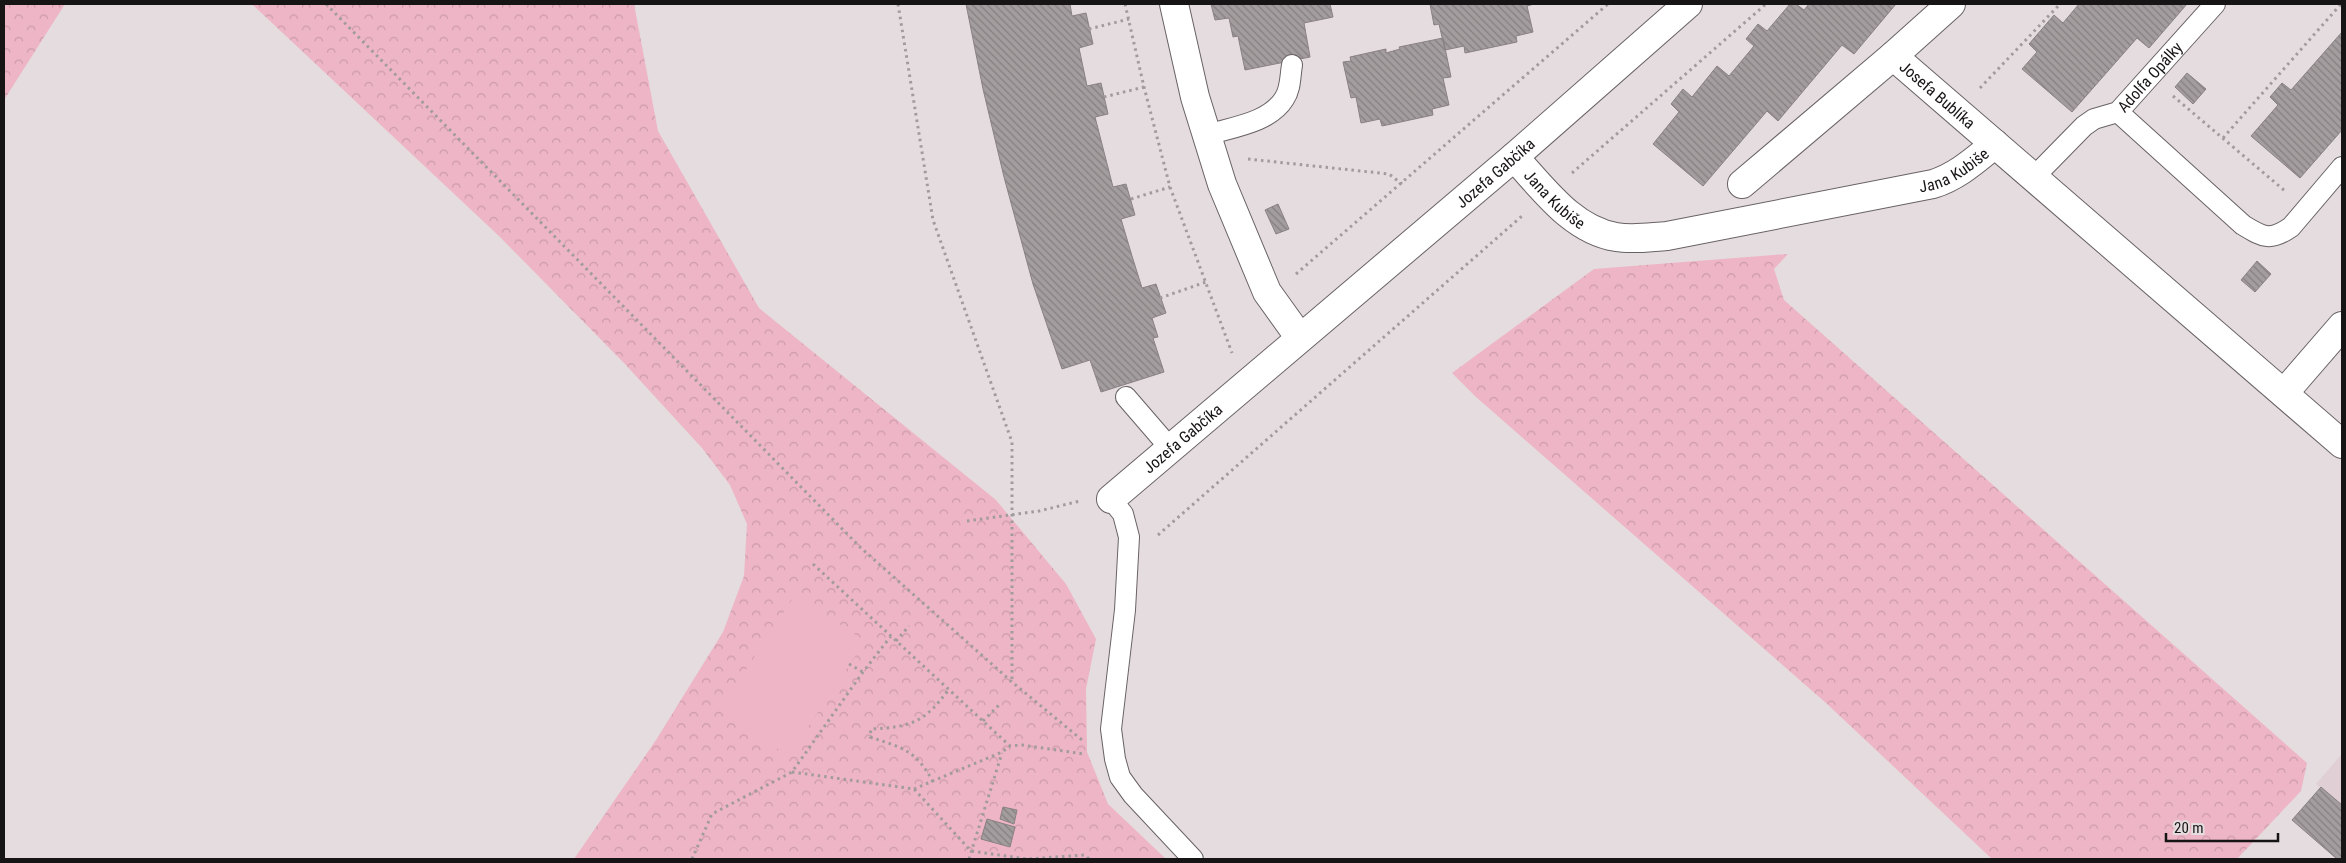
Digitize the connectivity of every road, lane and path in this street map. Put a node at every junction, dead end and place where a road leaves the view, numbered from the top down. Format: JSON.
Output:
{"nodes":[{"id":1,"x":326,"y":4,"type":"edge"},
{"id":2,"x":898,"y":4,"type":"edge"},
{"id":3,"x":1125,"y":4,"type":"edge"},
{"id":4,"x":1174,"y":4,"type":"edge"},
{"id":5,"x":1608,"y":4,"type":"edge"},
{"id":6,"x":1688,"y":4,"type":"edge"},
{"id":7,"x":1766,"y":4,"type":"edge"},
{"id":8,"x":1951,"y":4,"type":"edge"},
{"id":9,"x":2060,"y":4,"type":"edge"},
{"id":10,"x":2215,"y":4,"type":"edge"},
{"id":11,"x":2341,"y":4,"type":"edge"},
{"id":12,"x":1129,"y":19,"type":"junction"},
{"id":13,"x":1089,"y":29,"type":"dead end"},
{"id":14,"x":1893,"y":56,"type":"junction"},
{"id":15,"x":1292,"y":65,"type":"dead end"},
{"id":16,"x":2150,"y":76,"type":"junction"},
{"id":17,"x":1144,"y":87,"type":"junction"},
{"id":18,"x":1104,"y":97,"type":"dead end"},
{"id":19,"x":1957,"y":112,"type":"junction"},
{"id":20,"x":2118,"y":112,"type":"junction"},
{"id":21,"x":2223,"y":138,"type":"junction"},
{"id":22,"x":1995,"y":144,"type":"junction"},
{"id":23,"x":1210,"y":145,"type":"junction"},
{"id":24,"x":1514,"y":157,"type":"junction"},
{"id":25,"x":2342,"y":167,"type":"edge"},
{"id":26,"x":2034,"y":177,"type":"junction"},
{"id":27,"x":1402,"y":184,"type":"junction"},
{"id":28,"x":1742,"y":184,"type":"dead end"},
{"id":29,"x":1170,"y":187,"type":"junction"},
{"id":30,"x":1548,"y":194,"type":"junction"},
{"id":31,"x":1131,"y":199,"type":"dead end"},
{"id":32,"x":2306,"y":209,"type":"junction"},
{"id":33,"x":1206,"y":282,"type":"junction"},
{"id":34,"x":1269,"y":297,"type":"junction"},
{"id":35,"x":1160,"y":298,"type":"dead end"},
{"id":36,"x":2342,"y":326,"type":"edge"},
{"id":37,"x":1300,"y":338,"type":"junction"},
{"id":38,"x":1236,"y":362,"type":"dead end"},
{"id":39,"x":2284,"y":393,"type":"junction"},
{"id":40,"x":1126,"y":397,"type":"dead end"},
{"id":41,"x":2342,"y":444,"type":"edge"},
{"id":42,"x":1170,"y":448,"type":"junction"},
{"id":43,"x":1099,"y":499,"type":"junction"},
{"id":44,"x":1012,"y":514,"type":"junction"},
{"id":45,"x":968,"y":521,"type":"dead end"},
{"id":46,"x":1128,"y":561,"type":"junction"},
{"id":47,"x":813,"y":564,"type":"dead end"},
{"id":48,"x":909,"y":626,"type":"dead end"},
{"id":49,"x":891,"y":636,"type":"junction"},
{"id":50,"x":896,"y":641,"type":"junction"},
{"id":51,"x":849,"y":664,"type":"dead end"},
{"id":52,"x":863,"y":672,"type":"junction"},
{"id":53,"x":1012,"y":682,"type":"junction"},
{"id":54,"x":949,"y":689,"type":"junction"},
{"id":55,"x":1000,"y":704,"type":"dead end"},
{"id":56,"x":983,"y":720,"type":"junction"},
{"id":57,"x":1010,"y":746,"type":"junction"},
{"id":58,"x":1002,"y":752,"type":"junction"},
{"id":59,"x":1108,"y":757,"type":"junction"},
{"id":60,"x":792,"y":772,"type":"junction"},
{"id":61,"x":933,"y":782,"type":"junction"},
{"id":62,"x":914,"y":789,"type":"junction"},
{"id":63,"x":971,"y":851,"type":"junction"},
{"id":64,"x":1189,"y":858,"type":"edge"},
{"id":65,"x":692,"y":859,"type":"edge"},
{"id":66,"x":968,"y":859,"type":"edge"},
{"id":67,"x":1089,"y":859,"type":"edge"}],
"edges":[{"from":1,"to":53,"type":"path"},
{"from":2,"to":44,"type":"path"},
{"from":3,"to":12,"type":"path"},
{"from":4,"to":23,"type":"street"},
{"from":5,"to":27,"type":"path"},
{"from":6,"to":24,"type":"street","name":"Jozefa Gabčíka"},
{"from":7,"to":30,"type":"path"},
{"from":8,"to":14,"type":"street","name":"Josefa Bublíka"},
{"from":9,"to":19,"type":"path"},
{"from":10,"to":16,"type":"lane","name":"Adolfa Opálky"},
{"from":11,"to":21,"type":"path"},
{"from":12,"to":13,"type":"path"},
{"from":12,"to":17,"type":"path"},
{"from":14,"to":19,"type":"street","name":"Josefa Bublíka"},
{"from":14,"to":28,"type":"street"},
{"from":15,"to":23,"type":"lane"},
{"from":16,"to":20,"type":"lane","name":"Adolfa Opálky"},
{"from":16,"to":21,"type":"path"},
{"from":17,"to":18,"type":"path"},
{"from":17,"to":29,"type":"path"},
{"from":19,"to":22,"type":"street","name":"Josefa Bublíka"},
{"from":20,"to":26,"type":"lane","name":"Adolfa Opálky"},
{"from":20,"to":32,"type":"lane"},
{"from":21,"to":32,"type":"path"},
{"from":22,"to":26,"type":"street","name":"Jana Kubiše"},
{"from":22,"to":30,"type":"street","name":"Jana Kubiše"},
{"from":23,"to":27,"type":"path"},
{"from":23,"to":34,"type":"street"},
{"from":24,"to":30,"type":"street","name":"Jana Kubiše"},
{"from":24,"to":37,"type":"street","name":"Jozefa Gabčíka"},
{"from":25,"to":32,"type":"lane"},
{"from":26,"to":39,"type":"street","name":"Jana Kubiše"},
{"from":27,"to":34,"type":"path"},
{"from":29,"to":31,"type":"path"},
{"from":29,"to":33,"type":"path"},
{"from":30,"to":46,"type":"path"},
{"from":33,"to":35,"type":"path"},
{"from":33,"to":38,"type":"path"},
{"from":34,"to":37,"type":"street"},
{"from":36,"to":39,"type":"street"},
{"from":37,"to":42,"type":"street","name":"Jozefa Gabčíka"},
{"from":39,"to":41,"type":"street","name":"Jana Kubiše"},
{"from":40,"to":42,"type":"lane"},
{"from":42,"to":43,"type":"street","name":"Jozefa Gabčíka"},
{"from":43,"to":44,"type":"path"},
{"from":43,"to":46,"type":"lane"},
{"from":44,"to":45,"type":"path"},
{"from":44,"to":53,"type":"path"},
{"from":46,"to":59,"type":"lane"},
{"from":47,"to":49,"type":"path"},
{"from":48,"to":50,"type":"path"},
{"from":49,"to":50,"type":"path"},
{"from":49,"to":52,"type":"path"},
{"from":50,"to":54,"type":"path"},
{"from":51,"to":52,"type":"path"},
{"from":52,"to":60,"type":"path"},
{"from":53,"to":59,"type":"path"},
{"from":54,"to":56,"type":"path"},
{"from":54,"to":61,"type":"path"},
{"from":55,"to":56,"type":"path"},
{"from":56,"to":57,"type":"path"},
{"from":57,"to":58,"type":"path"},
{"from":57,"to":59,"type":"path"},
{"from":58,"to":61,"type":"path"},
{"from":58,"to":63,"type":"path"},
{"from":59,"to":64,"type":"lane"},
{"from":60,"to":62,"type":"path"},
{"from":60,"to":65,"type":"path"},
{"from":61,"to":62,"type":"path"},
{"from":62,"to":63,"type":"path"},
{"from":63,"to":66,"type":"path"},
{"from":63,"to":67,"type":"path"}]}
